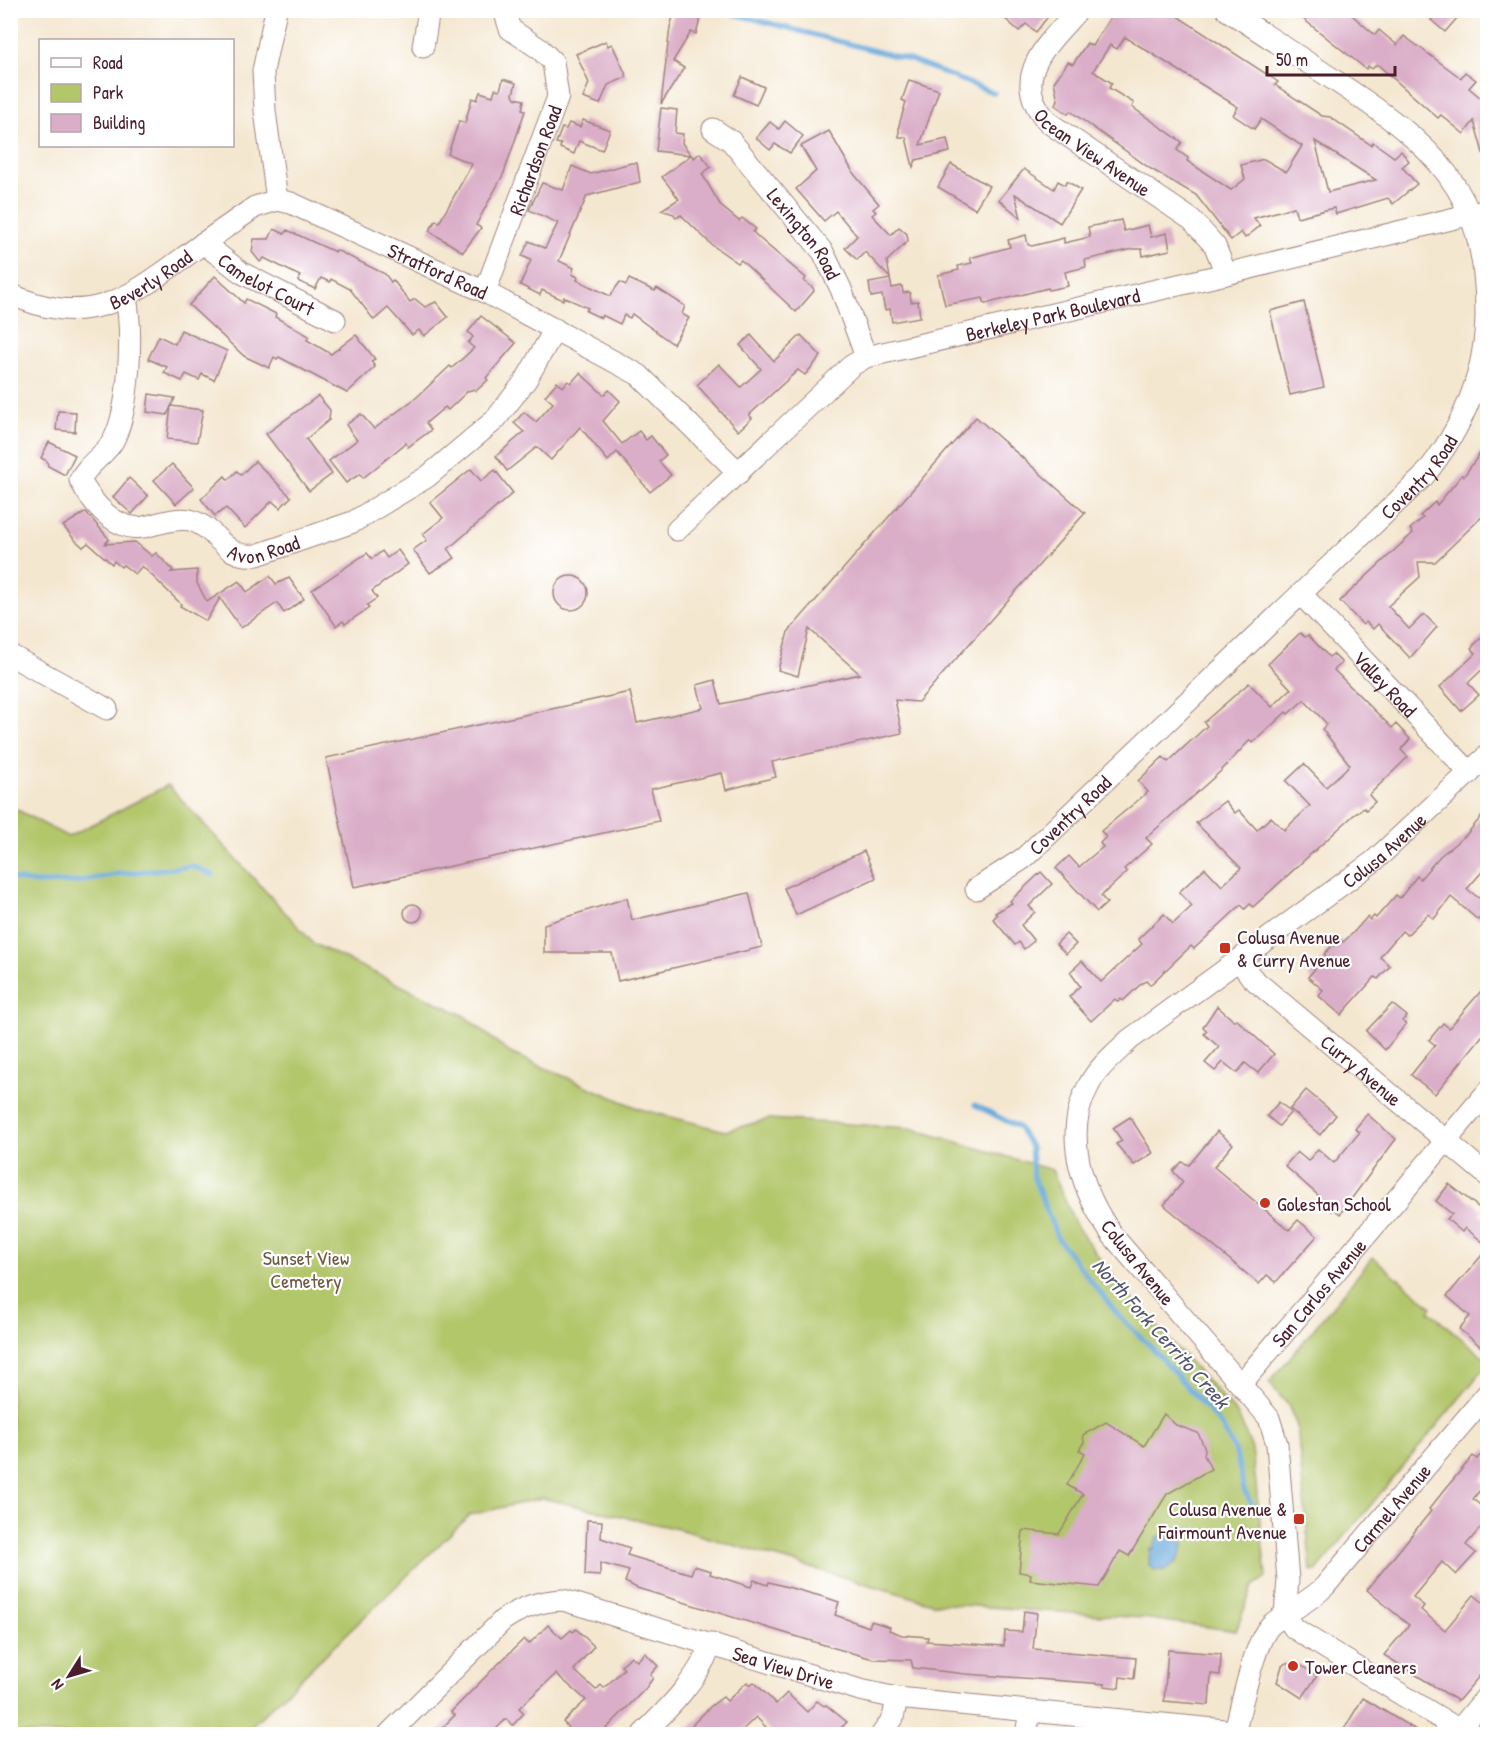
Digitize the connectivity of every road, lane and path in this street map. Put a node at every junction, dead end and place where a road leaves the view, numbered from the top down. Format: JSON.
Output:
{"nodes":[{"id":1,"x":276,"y":10,"type":"edge"},
{"id":2,"x":429,"y":10,"type":"edge"},
{"id":3,"x":504,"y":10,"type":"edge"},
{"id":4,"x":1078,"y":10,"type":"edge"},
{"id":5,"x":1227,"y":10,"type":"edge"},
{"id":6,"x":423,"y":47,"type":"dead end"},
{"id":7,"x":713,"y":129,"type":"dead end"},
{"id":8,"x":277,"y":200,"type":"junction"},
{"id":9,"x":1479,"y":212,"type":"edge"},
{"id":10,"x":203,"y":243,"type":"junction"},
{"id":11,"x":1226,"y":274,"type":"junction"},
{"id":12,"x":485,"y":292,"type":"junction"},
{"id":13,"x":10,"y":294,"type":"edge"},
{"id":14,"x":126,"y":298,"type":"junction"},
{"id":15,"x":335,"y":320,"type":"dead end"},
{"id":16,"x":555,"y":329,"type":"junction"},
{"id":17,"x":866,"y":357,"type":"junction"},
{"id":18,"x":739,"y":473,"type":"junction"},
{"id":19,"x":677,"y":530,"type":"dead end"},
{"id":20,"x":1301,"y":594,"type":"junction"},
{"id":21,"x":10,"y":655,"type":"edge"},
{"id":22,"x":107,"y":708,"type":"dead end"},
{"id":23,"x":1488,"y":755,"type":"edge"},
{"id":24,"x":1470,"y":773,"type":"junction"},
{"id":25,"x":976,"y":889,"type":"dead end"},
{"id":26,"x":1239,"y":960,"type":"junction"},
{"id":27,"x":1488,"y":1091,"type":"edge"},
{"id":28,"x":1446,"y":1141,"type":"junction"},
{"id":29,"x":1488,"y":1176,"type":"edge"},
{"id":30,"x":1241,"y":1384,"type":"junction"},
{"id":31,"x":1488,"y":1393,"type":"edge"},
{"id":32,"x":1286,"y":1614,"type":"junction"},
{"id":33,"x":712,"y":1644,"type":"junction"},
{"id":34,"x":1488,"y":1695,"type":"edge"},
{"id":35,"x":897,"y":1698,"type":"junction"},
{"id":36,"x":1030,"y":1712,"type":"junction"},
{"id":37,"x":1234,"y":1732,"type":"edge"},
{"id":38,"x":1463,"y":1732,"type":"edge"},
{"id":39,"x":389,"y":1734,"type":"edge"},
{"id":40,"x":643,"y":1734,"type":"edge"},
{"id":41,"x":882,"y":1734,"type":"edge"},
{"id":42,"x":1026,"y":1734,"type":"edge"}],
"edges":[{"from":1,"to":8,"type":"street"},
{"from":2,"to":6,"type":"street"},
{"from":3,"to":12,"type":"street","name":"Richardson Road"},
{"from":4,"to":11,"type":"street","name":"Ocean View Avenue"},
{"from":5,"to":9,"type":"street","name":"Coventry Road"},
{"from":7,"to":17,"type":"street","name":"Lexington Road"},
{"from":8,"to":10,"type":"street","name":"Beverly Road"},
{"from":8,"to":12,"type":"street","name":"Stratford Road"},
{"from":9,"to":11,"type":"street","name":"Berkeley Park Boulevard"},
{"from":9,"to":20,"type":"street","name":"Coventry Road"},
{"from":10,"to":14,"type":"street","name":"Beverly Road"},
{"from":10,"to":15,"type":"street","name":"Camelot Court"},
{"from":11,"to":17,"type":"street","name":"Berkeley Park Boulevard"},
{"from":12,"to":16,"type":"street","name":"Stratford Road"},
{"from":13,"to":14,"type":"street","name":"Beverly Road"},
{"from":14,"to":16,"type":"street","name":"Avon Road"},
{"from":16,"to":18,"type":"street","name":"Stratford Road"},
{"from":17,"to":18,"type":"street","name":"Berkeley Park Boulevard"},
{"from":18,"to":19,"type":"street","name":"Berkeley Park Boulevard"},
{"from":20,"to":24,"type":"street","name":"Valley Road"},
{"from":20,"to":25,"type":"street","name":"Coventry Road"},
{"from":21,"to":22,"type":"street"},
{"from":23,"to":24,"type":"street","name":"Colusa Avenue"},
{"from":24,"to":26,"type":"street","name":"Colusa Avenue"},
{"from":26,"to":28,"type":"street","name":"Curry Avenue"},
{"from":26,"to":30,"type":"street","name":"Colusa Avenue"},
{"from":27,"to":28,"type":"street","name":"San Carlos Avenue"},
{"from":28,"to":29,"type":"street","name":"Curry Avenue"},
{"from":28,"to":30,"type":"street","name":"San Carlos Avenue"},
{"from":30,"to":32,"type":"street","name":"Colusa Avenue"},
{"from":31,"to":32,"type":"street","name":"Carmel Avenue"},
{"from":32,"to":37,"type":"street"},
{"from":32,"to":38,"type":"street"},
{"from":33,"to":35,"type":"street","name":"Sea View Drive"},
{"from":33,"to":39,"type":"street","name":"Sea View Drive"},
{"from":33,"to":40,"type":"street"},
{"from":34,"to":38,"type":"street"},
{"from":35,"to":36,"type":"street","name":"Sea View Drive"},
{"from":35,"to":41,"type":"street"},
{"from":36,"to":37,"type":"street","name":"Sea View Drive"},
{"from":36,"to":42,"type":"street"}]}
